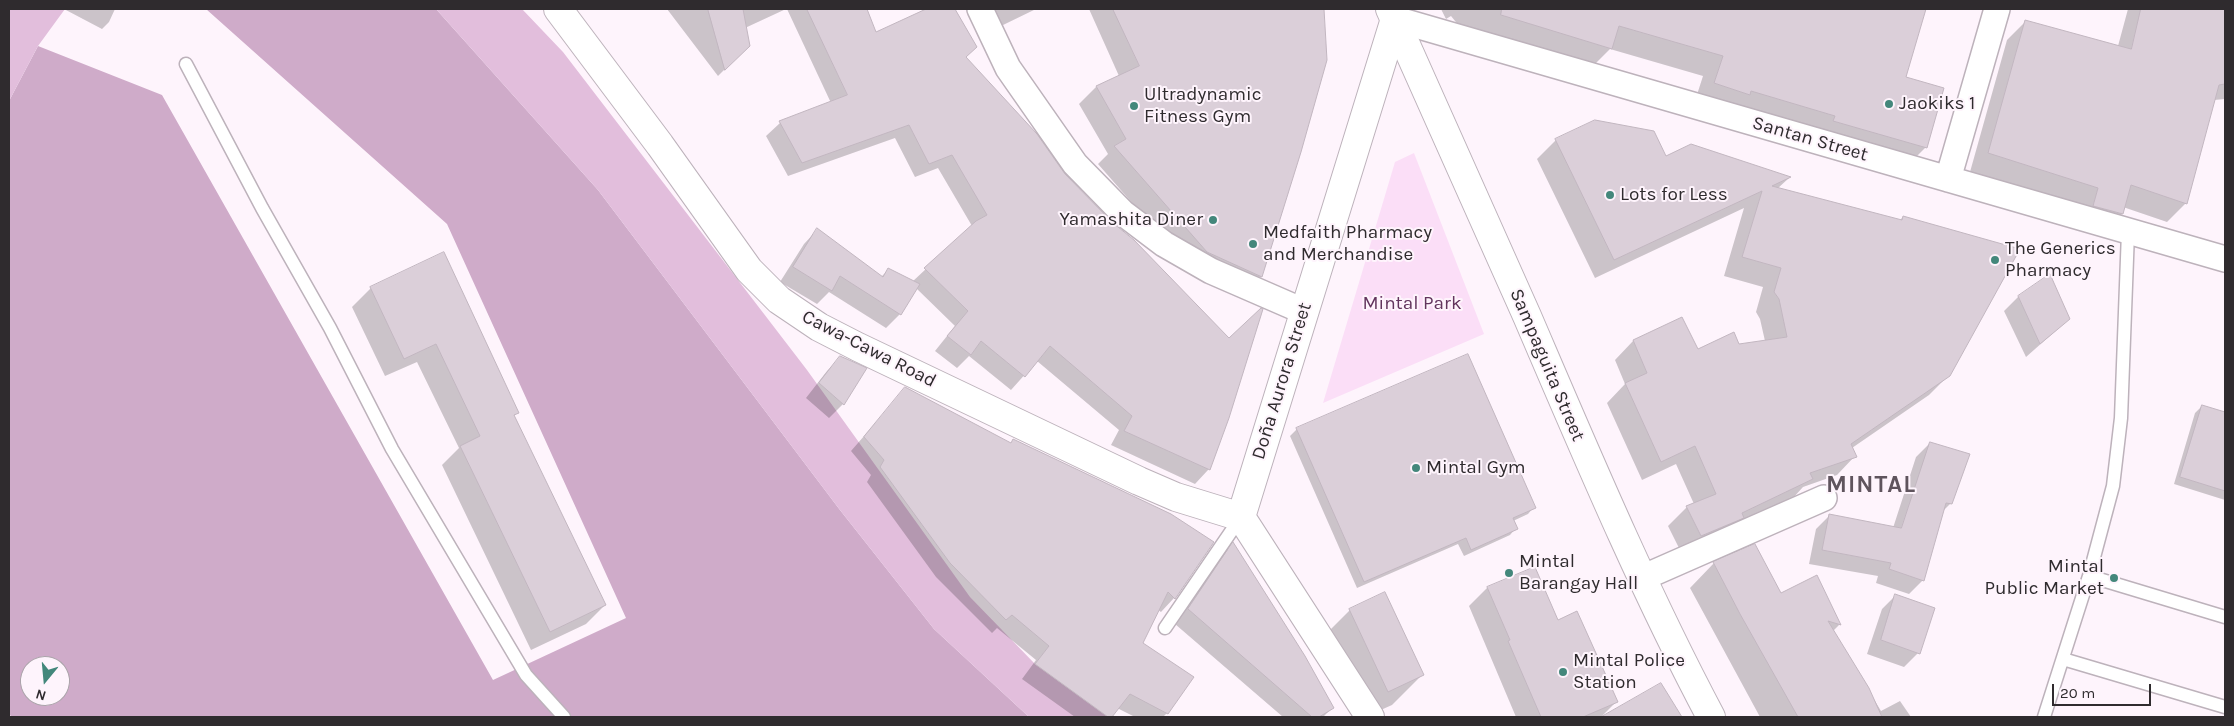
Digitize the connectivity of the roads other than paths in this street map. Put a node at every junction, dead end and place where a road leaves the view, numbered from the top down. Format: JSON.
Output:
{"nodes":[{"id":1,"x":558,"y":9,"type":"edge"},
{"id":2,"x":980,"y":9,"type":"edge"},
{"id":3,"x":1997,"y":9,"type":"edge"},
{"id":4,"x":1392,"y":14,"type":"edge"},
{"id":5,"x":186,"y":64,"type":"dead end"},
{"id":6,"x":1948,"y":179,"type":"junction"},
{"id":7,"x":2128,"y":232,"type":"junction"},
{"id":8,"x":2225,"y":260,"type":"edge"},
{"id":9,"x":1303,"y":311,"type":"junction"},
{"id":10,"x":1824,"y":498,"type":"dead end"},
{"id":11,"x":1242,"y":517,"type":"junction"},
{"id":12,"x":2089,"y":576,"type":"junction"},
{"id":13,"x":1642,"y":578,"type":"junction"},
{"id":14,"x":2225,"y":617,"type":"edge"},
{"id":15,"x":1165,"y":628,"type":"dead end"},
{"id":16,"x":2063,"y":659,"type":"junction"},
{"id":17,"x":2225,"y":707,"type":"edge"},
{"id":18,"x":564,"y":717,"type":"edge"},
{"id":19,"x":1370,"y":717,"type":"edge"},
{"id":20,"x":1711,"y":717,"type":"edge"},
{"id":21,"x":2044,"y":717,"type":"edge"}],
"edges":[{"from":1,"to":11,"type":"main road","name":"Cawa-Cawa Road"},
{"from":2,"to":9,"type":"street"},
{"from":3,"to":6,"type":"street"},
{"from":4,"to":6,"type":"street","name":"Santan Street"},
{"from":4,"to":9,"type":"main road","name":"Doña Aurora Street"},
{"from":4,"to":13,"type":"main road","name":"Sampaguita Street"},
{"from":5,"to":18,"type":"lane"},
{"from":6,"to":7,"type":"street","name":"Santan Street"},
{"from":7,"to":8,"type":"street","name":"Santan Street"},
{"from":7,"to":12,"type":"lane"},
{"from":9,"to":11,"type":"main road","name":"Doña Aurora Street"},
{"from":10,"to":13,"type":"street"},
{"from":11,"to":15,"type":"lane"},
{"from":11,"to":19,"type":"main road"},
{"from":12,"to":14,"type":"lane"},
{"from":12,"to":16,"type":"lane"},
{"from":13,"to":20,"type":"main road","name":"Sampaguita Street"},
{"from":16,"to":17,"type":"lane"},
{"from":16,"to":21,"type":"lane"}]}
